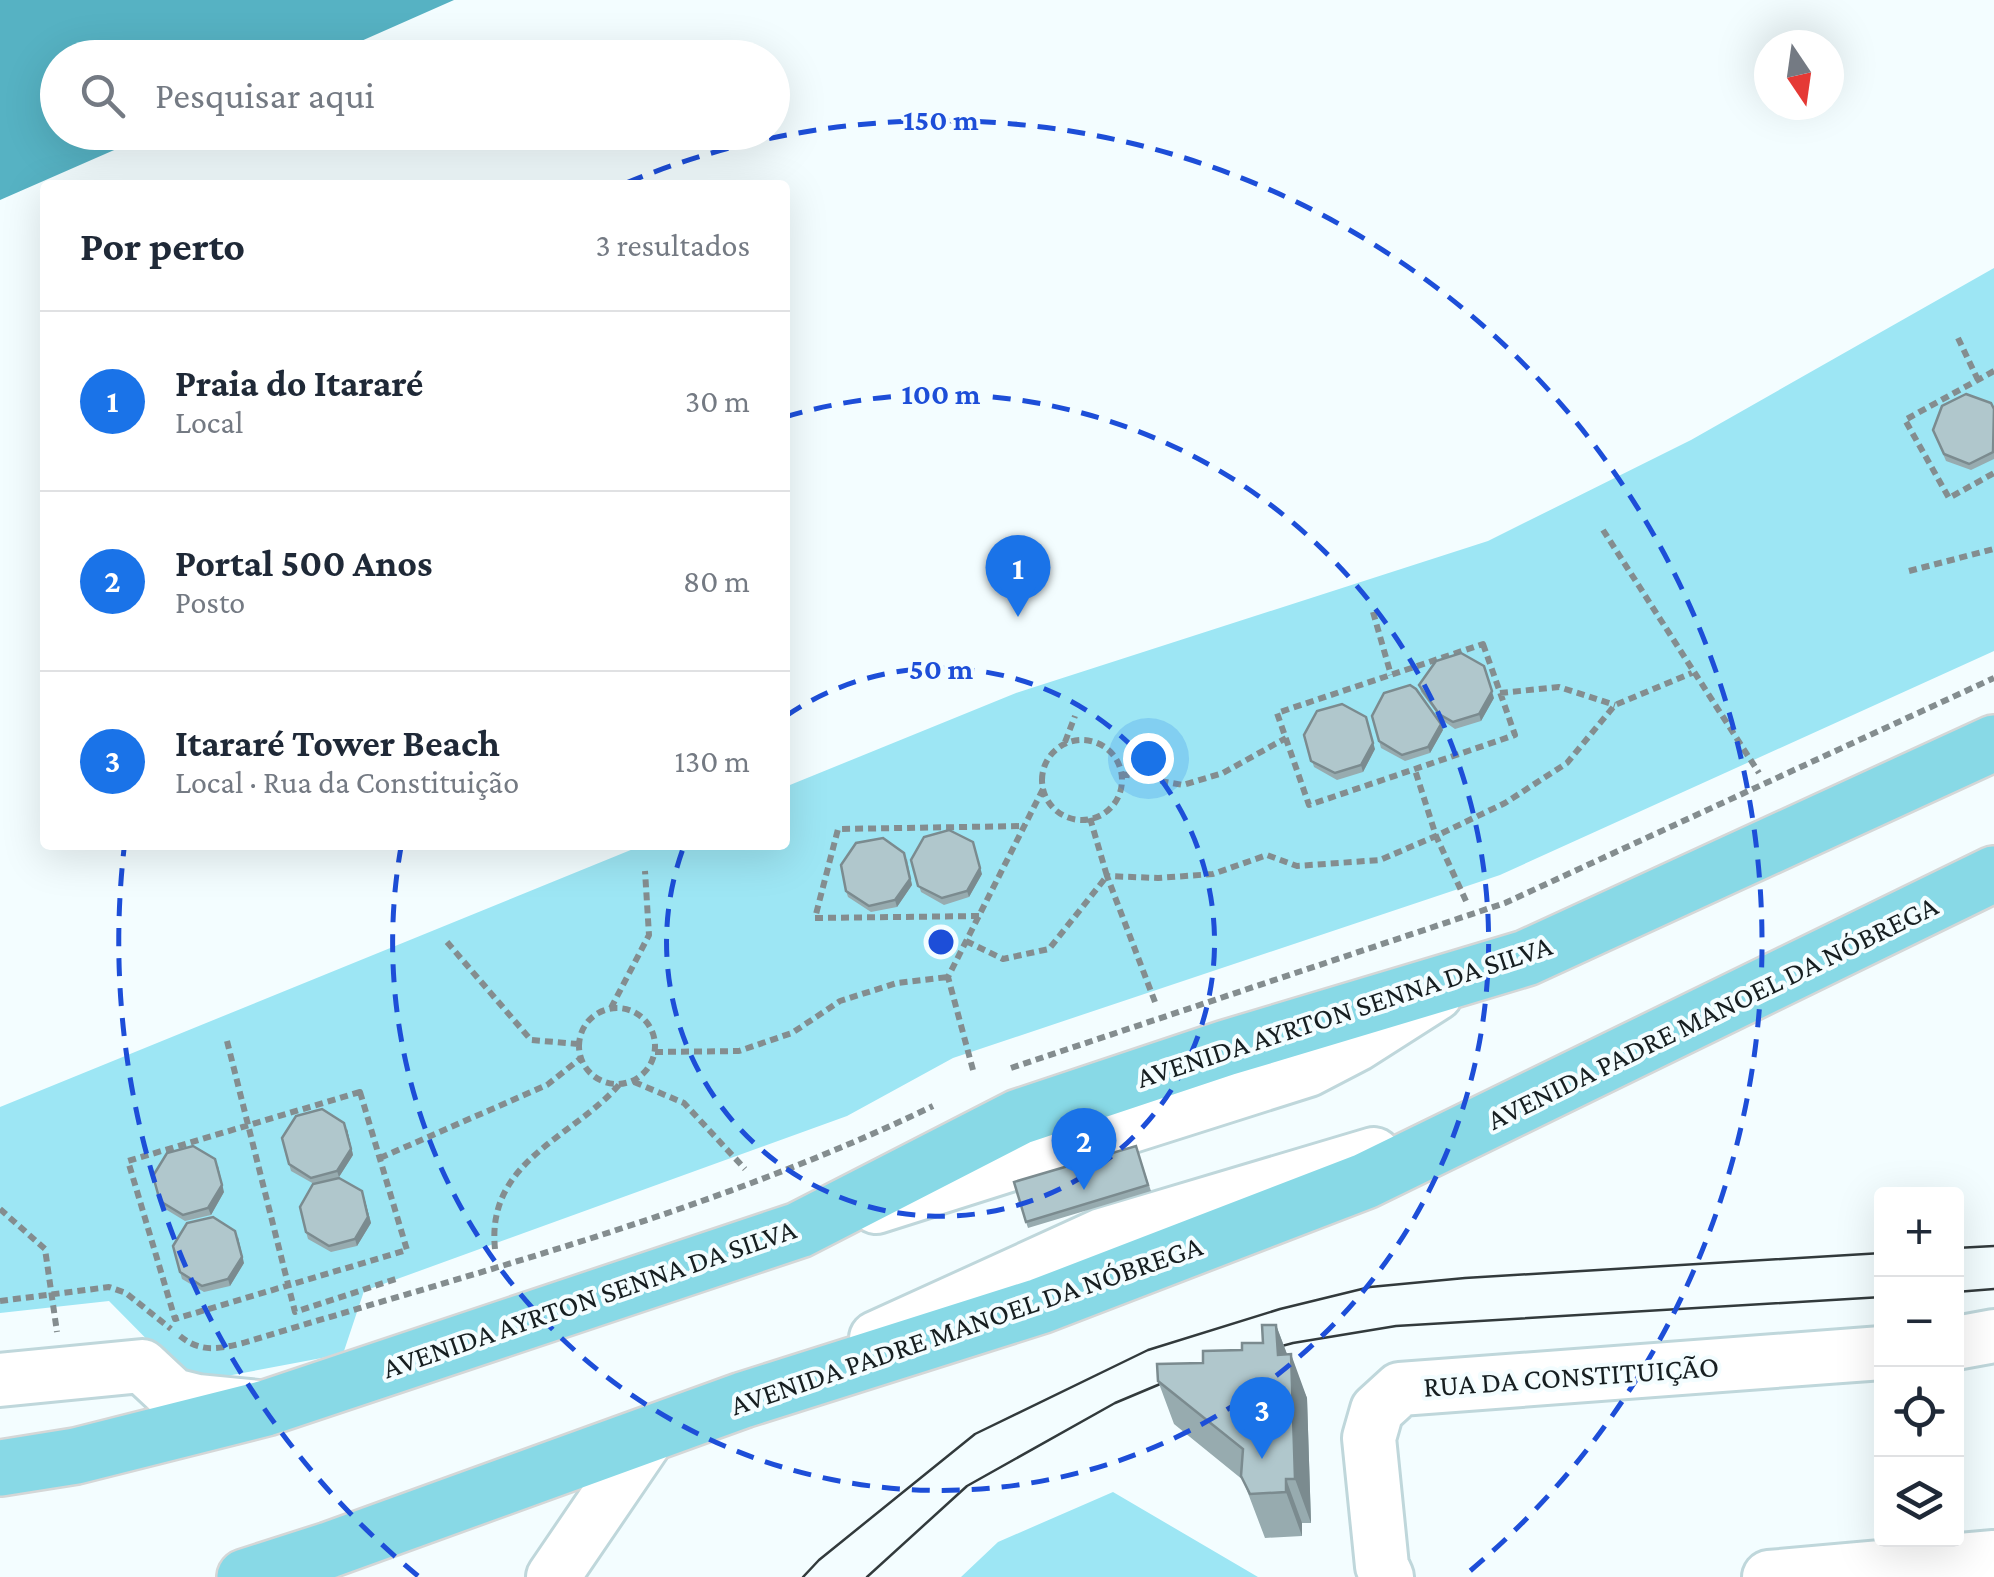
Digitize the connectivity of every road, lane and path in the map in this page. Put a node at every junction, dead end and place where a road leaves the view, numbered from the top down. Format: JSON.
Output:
{"nodes":[{"id":1,"x":1958,"y":338,"type":"dead end"},
{"id":2,"x":1994,"y":371,"type":"edge"},
{"id":3,"x":1978,"y":380,"type":"junction"},
{"id":4,"x":1994,"y":474,"type":"edge"},
{"id":5,"x":1602,"y":530,"type":"dead end"},
{"id":6,"x":1994,"y":549,"type":"edge"},
{"id":7,"x":1909,"y":571,"type":"dead end"},
{"id":8,"x":1373,"y":612,"type":"dead end"},
{"id":9,"x":1692,"y":672,"type":"junction"},
{"id":10,"x":1391,"y":675,"type":"junction"},
{"id":11,"x":1994,"y":678,"type":"edge"},
{"id":12,"x":1500,"y":692,"type":"junction"},
{"id":13,"x":1615,"y":705,"type":"junction"},
{"id":14,"x":1074,"y":716,"type":"dead end"},
{"id":15,"x":1286,"y":738,"type":"junction"},
{"id":16,"x":1994,"y":743,"type":"edge"},
{"id":17,"x":1064,"y":744,"type":"junction"},
{"id":18,"x":1415,"y":770,"type":"junction"},
{"id":19,"x":1759,"y":772,"type":"dead end"},
{"id":20,"x":1122,"y":774,"type":"junction"},
{"id":21,"x":1043,"y":790,"type":"junction"},
{"id":22,"x":1090,"y":818,"type":"junction"},
{"id":23,"x":1024,"y":826,"type":"junction"},
{"id":24,"x":1436,"y":836,"type":"junction"},
{"id":25,"x":645,"y":871,"type":"dead end"},
{"id":26,"x":1994,"y":874,"type":"edge"},
{"id":27,"x":1106,"y":876,"type":"junction"},
{"id":28,"x":1466,"y":901,"type":"dead end"},
{"id":29,"x":979,"y":916,"type":"junction"},
{"id":30,"x":966,"y":941,"type":"junction"},
{"id":31,"x":447,"y":942,"type":"dead end"},
{"id":32,"x":948,"y":977,"type":"junction"},
{"id":33,"x":1155,"y":1002,"type":"dead end"},
{"id":34,"x":611,"y":1008,"type":"junction"},
{"id":35,"x":227,"y":1041,"type":"dead end"},
{"id":36,"x":578,"y":1044,"type":"junction"},
{"id":37,"x":655,"y":1052,"type":"junction"},
{"id":38,"x":581,"y":1058,"type":"junction"},
{"id":39,"x":973,"y":1070,"type":"dead end"},
{"id":40,"x":996,"y":1076,"type":"dead end"},
{"id":41,"x":633,"y":1081,"type":"junction"},
{"id":42,"x":620,"y":1084,"type":"junction"},
{"id":43,"x":947,"y":1099,"type":"dead end"},
{"id":44,"x":250,"y":1124,"type":"junction"},
{"id":45,"x":380,"y":1158,"type":"junction"},
{"id":46,"x":745,"y":1168,"type":"dead end"},
{"id":47,"x":0,"y":1209,"type":"edge"},
{"id":48,"x":495,"y":1249,"type":"dead end"},
{"id":49,"x":400,"y":1278,"type":"dead end"},
{"id":50,"x":288,"y":1285,"type":"junction"},
{"id":51,"x":0,"y":1301,"type":"edge"},
{"id":52,"x":55,"y":1320,"type":"junction"},
{"id":53,"x":1994,"y":1336,"type":"edge"},
{"id":54,"x":1964,"y":1342,"type":"edge"},
{"id":55,"x":0,"y":1349,"type":"edge"},
{"id":56,"x":1874,"y":1354,"type":"edge"},
{"id":57,"x":0,"y":1380,"type":"edge"},
{"id":58,"x":173,"y":1395,"type":"junction"},
{"id":59,"x":0,"y":1411,"type":"edge"},
{"id":60,"x":651,"y":1433,"type":"junction"},
{"id":61,"x":0,"y":1468,"type":"edge"},
{"id":62,"x":0,"y":1496,"type":"edge"},
{"id":63,"x":1994,"y":1558,"type":"edge"},
{"id":64,"x":245,"y":1577,"type":"edge"},
{"id":65,"x":553,"y":1577,"type":"edge"},
{"id":66,"x":1387,"y":1577,"type":"edge"},
{"id":67,"x":1769,"y":1577,"type":"edge"}],
"edges":[{"from":1,"to":3,"type":"path"},
{"from":2,"to":3,"type":"path"},
{"from":3,"to":4,"type":"path"},
{"from":5,"to":9,"type":"path"},
{"from":6,"to":7,"type":"path"},
{"from":8,"to":10,"type":"path"},
{"from":9,"to":13,"type":"path"},
{"from":9,"to":19,"type":"path"},
{"from":10,"to":12,"type":"path"},
{"from":10,"to":15,"type":"path"},
{"from":11,"to":40,"type":"path"},
{"from":12,"to":13,"type":"path"},
{"from":12,"to":18,"type":"path"},
{"from":13,"to":24,"type":"path"},
{"from":14,"to":17,"type":"path"},
{"from":15,"to":18,"type":"path"},
{"from":15,"to":20,"type":"path"},
{"from":16,"to":58,"type":"main road","name":"AVENIDA AYRTON SENNA DA SILVA"},
{"from":17,"to":20,"type":"path"},
{"from":17,"to":21,"type":"path"},
{"from":18,"to":24,"type":"path"},
{"from":20,"to":22,"type":"path"},
{"from":21,"to":22,"type":"path"},
{"from":21,"to":23,"type":"path"},
{"from":22,"to":27,"type":"path"},
{"from":23,"to":29,"type":"path"},
{"from":23,"to":29,"type":"path"},
{"from":24,"to":27,"type":"path"},
{"from":24,"to":28,"type":"path"},
{"from":25,"to":34,"type":"path"},
{"from":26,"to":60,"type":"main road","name":"AVENIDA PADRE MANOEL DA NÓBREGA"},
{"from":27,"to":30,"type":"path"},
{"from":27,"to":33,"type":"path"},
{"from":29,"to":30,"type":"path"},
{"from":30,"to":32,"type":"path"},
{"from":31,"to":36,"type":"path"},
{"from":32,"to":37,"type":"path"},
{"from":32,"to":39,"type":"path"},
{"from":34,"to":36,"type":"path"},
{"from":34,"to":37,"type":"path"},
{"from":35,"to":44,"type":"path"},
{"from":36,"to":38,"type":"path"},
{"from":37,"to":41,"type":"path"},
{"from":38,"to":42,"type":"path"},
{"from":38,"to":45,"type":"path"},
{"from":41,"to":42,"type":"path"},
{"from":41,"to":46,"type":"path"},
{"from":42,"to":48,"type":"path"},
{"from":43,"to":52,"type":"path"},
{"from":44,"to":45,"type":"path"},
{"from":44,"to":50,"type":"path"},
{"from":44,"to":50,"type":"path"},
{"from":45,"to":50,"type":"path"},
{"from":47,"to":52,"type":"path"},
{"from":49,"to":50,"type":"path"},
{"from":51,"to":52,"type":"path"},
{"from":52,"to":55,"type":"street"},
{"from":52,"to":58,"type":"street"},
{"from":53,"to":54,"type":"street"},
{"from":56,"to":66,"type":"street","name":"RUA DA CONSTITUIÇÃO"},
{"from":57,"to":58,"type":"street"},
{"from":58,"to":59,"type":"street"},
{"from":58,"to":61,"type":"main road","name":"AVENIDA AYRTON SENNA DA SILVA"},
{"from":58,"to":62,"type":"main road"},
{"from":60,"to":64,"type":"main road","name":"AVENIDA PADRE MANOEL DA NÓBREGA"},
{"from":60,"to":65,"type":"street"},
{"from":63,"to":67,"type":"street"}]}
